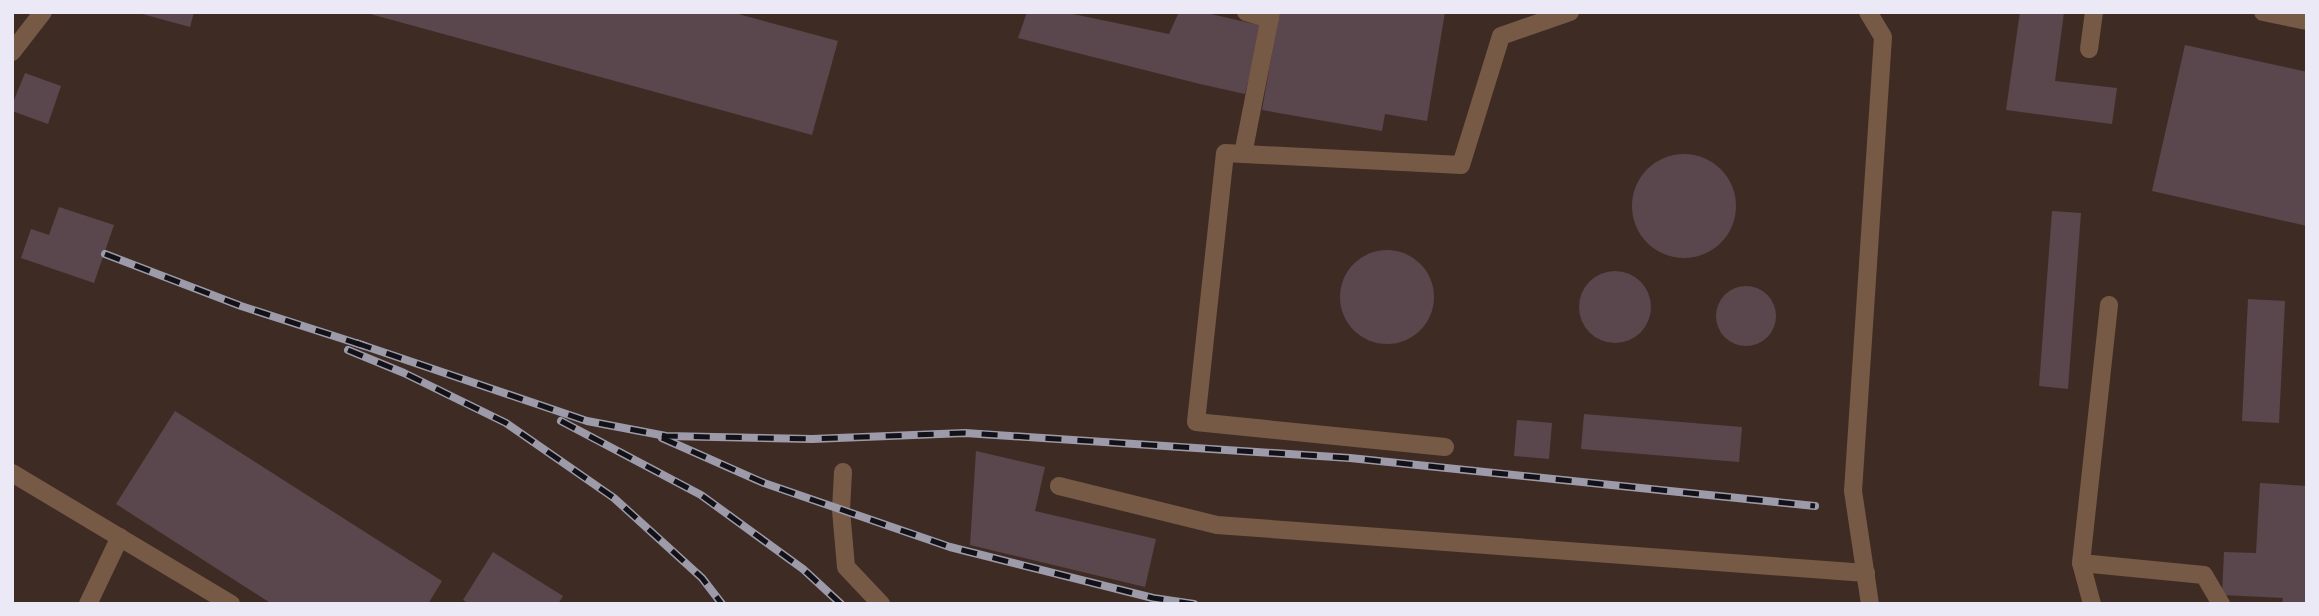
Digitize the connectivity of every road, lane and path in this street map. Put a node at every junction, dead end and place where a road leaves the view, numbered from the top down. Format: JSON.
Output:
{"nodes":[{"id":1,"x":43,"y":12,"type":"edge"},
{"id":2,"x":1246,"y":12,"type":"edge"},
{"id":3,"x":1570,"y":12,"type":"edge"},
{"id":4,"x":1868,"y":12,"type":"edge"},
{"id":5,"x":2094,"y":12,"type":"edge"},
{"id":6,"x":2263,"y":12,"type":"edge"},
{"id":7,"x":1270,"y":15,"type":"edge"},
{"id":8,"x":2307,"y":21,"type":"edge"},
{"id":9,"x":2089,"y":49,"type":"dead end"},
{"id":10,"x":12,"y":52,"type":"edge"},
{"id":11,"x":1243,"y":154,"type":"junction"},
{"id":12,"x":2109,"y":305,"type":"dead end"},
{"id":13,"x":1446,"y":447,"type":"dead end"},
{"id":14,"x":843,"y":472,"type":"dead end"},
{"id":15,"x":12,"y":473,"type":"edge"},
{"id":16,"x":1059,"y":486,"type":"dead end"},
{"id":17,"x":120,"y":537,"type":"junction"},
{"id":18,"x":2081,"y":564,"type":"junction"},
{"id":19,"x":1866,"y":573,"type":"junction"},
{"id":20,"x":88,"y":604,"type":"edge"},
{"id":21,"x":231,"y":604,"type":"edge"},
{"id":22,"x":881,"y":604,"type":"edge"},
{"id":23,"x":1870,"y":604,"type":"edge"},
{"id":24,"x":2092,"y":604,"type":"edge"},
{"id":25,"x":2221,"y":604,"type":"edge"}],
"edges":[{"from":1,"to":10,"type":"lane"},
{"from":2,"to":7,"type":"lane"},
{"from":3,"to":11,"type":"lane"},
{"from":4,"to":19,"type":"lane"},
{"from":5,"to":9,"type":"lane"},
{"from":6,"to":8,"type":"lane"},
{"from":7,"to":11,"type":"lane"},
{"from":11,"to":13,"type":"lane"},
{"from":12,"to":18,"type":"lane"},
{"from":14,"to":22,"type":"lane"},
{"from":15,"to":17,"type":"lane"},
{"from":16,"to":19,"type":"lane"},
{"from":17,"to":20,"type":"lane"},
{"from":17,"to":21,"type":"lane"},
{"from":18,"to":24,"type":"lane"},
{"from":18,"to":25,"type":"lane"},
{"from":19,"to":23,"type":"lane"}]}
